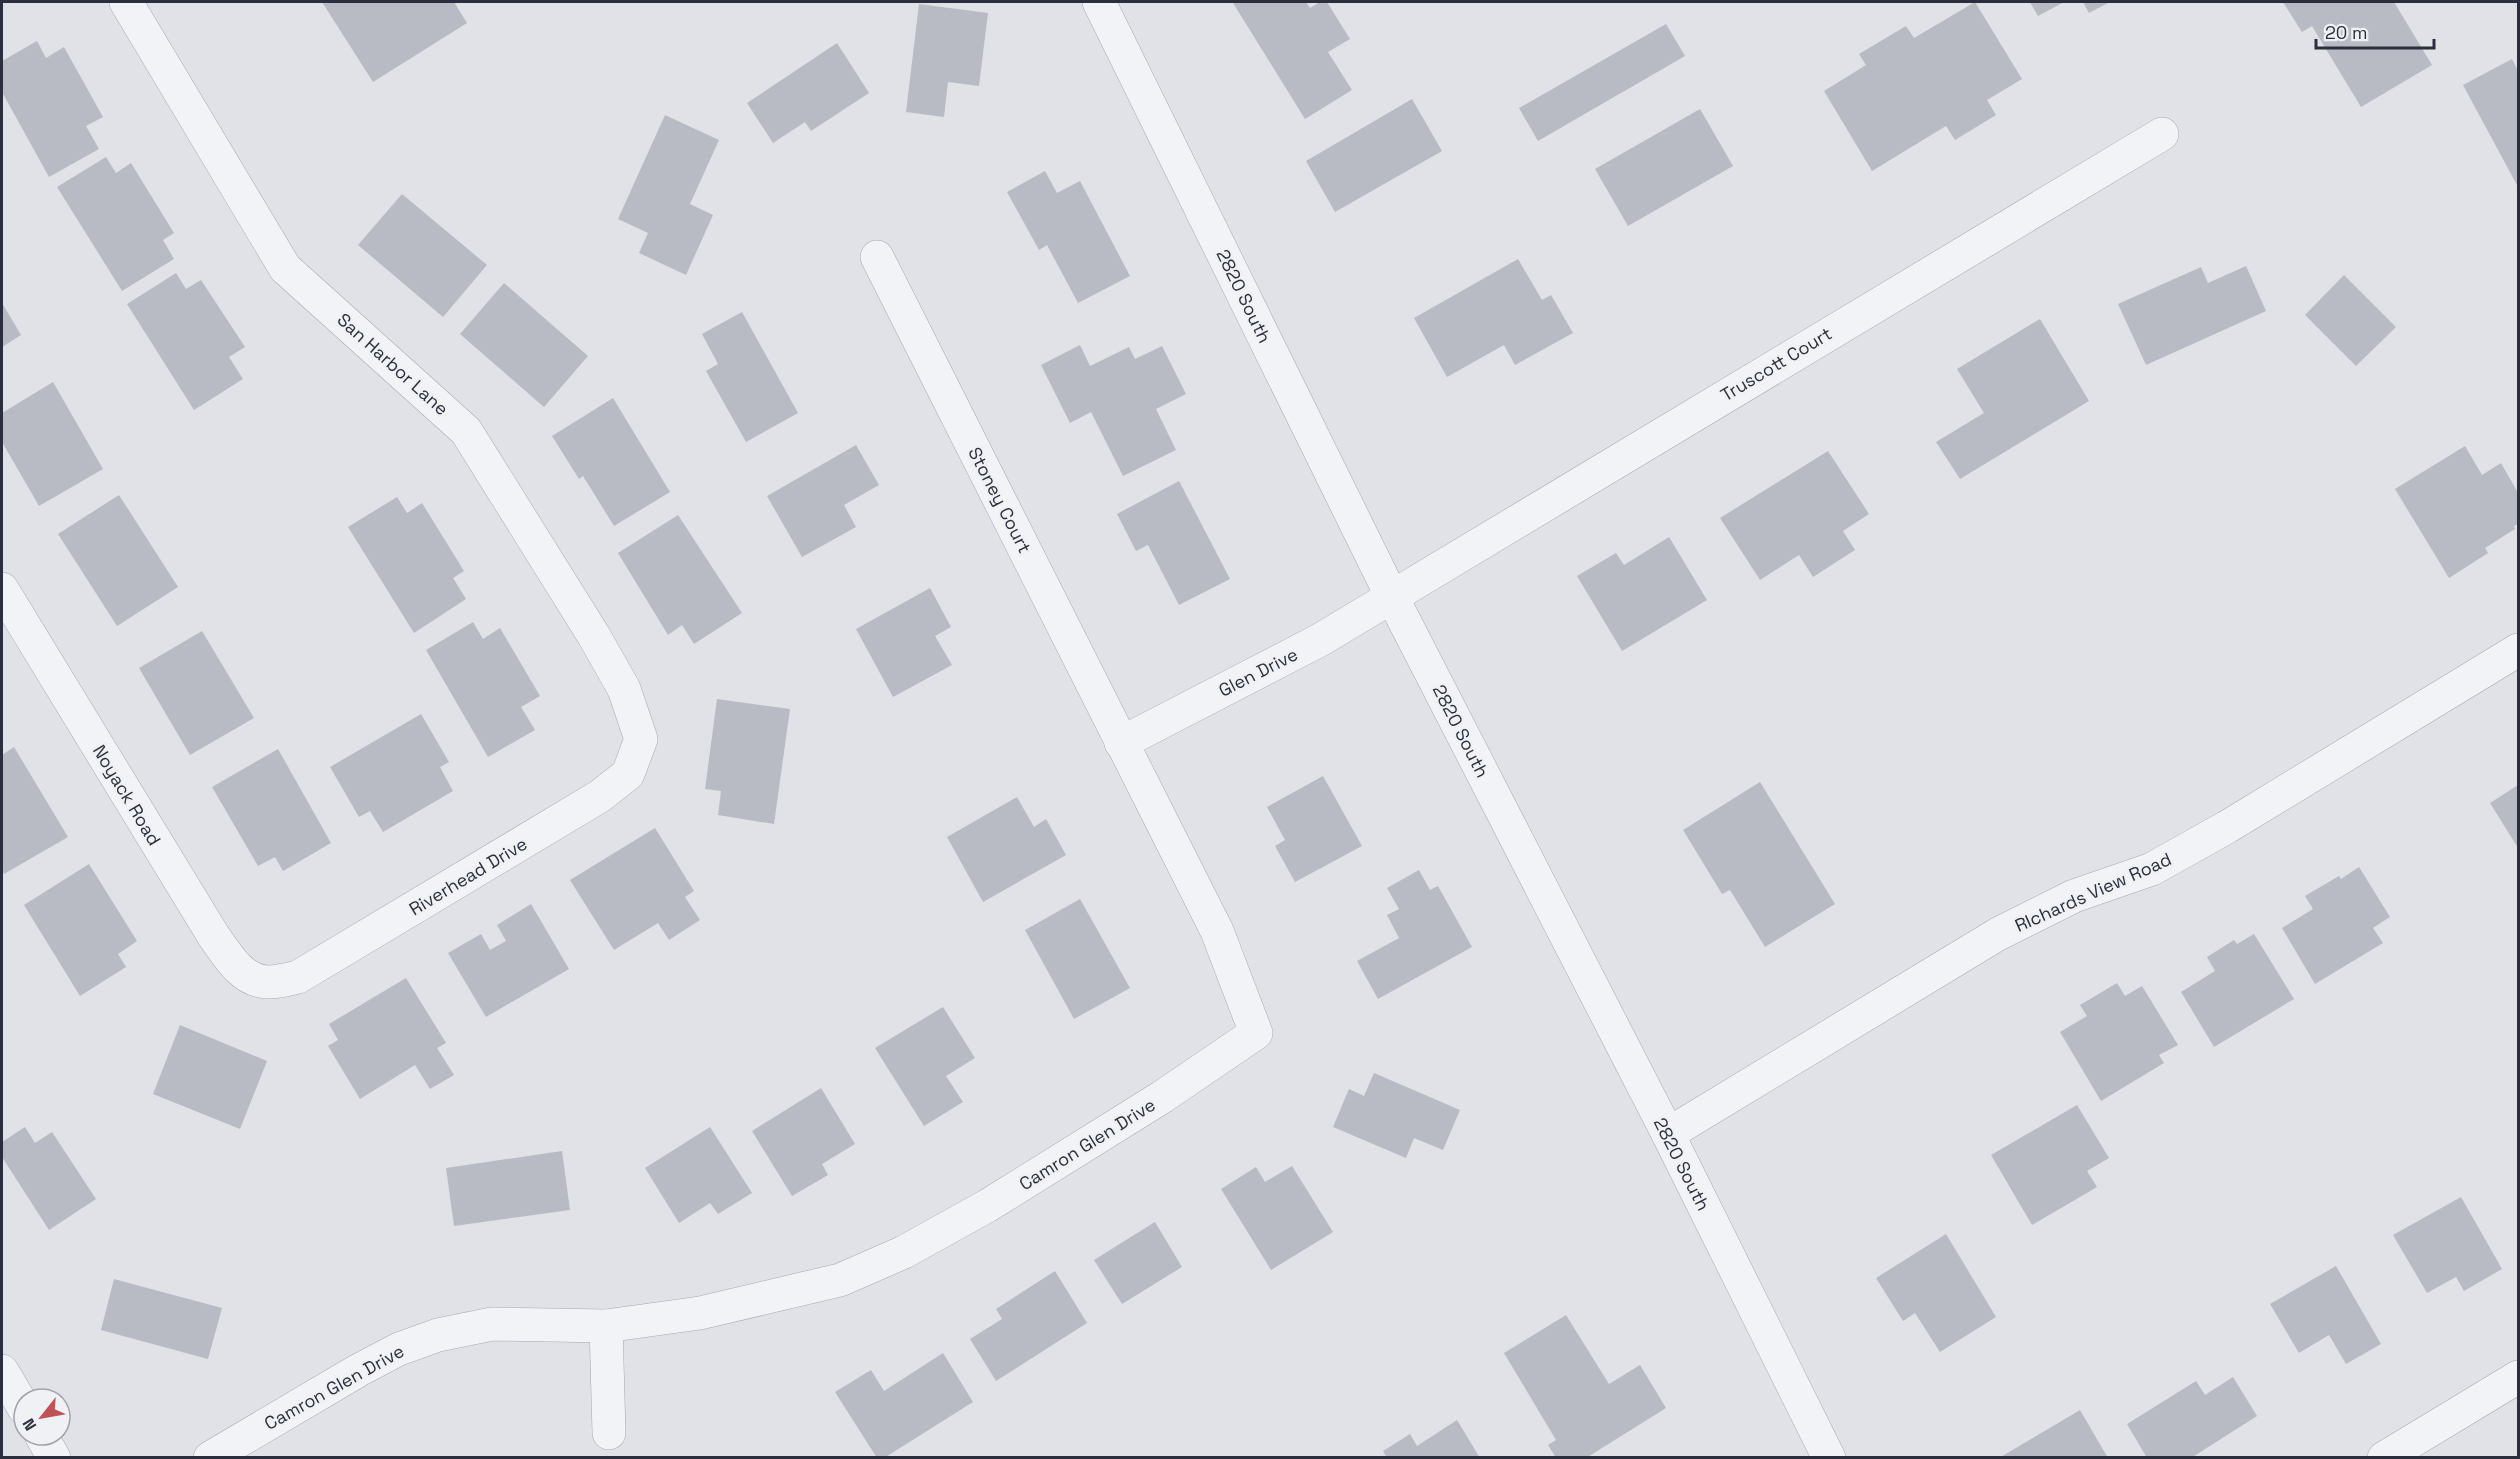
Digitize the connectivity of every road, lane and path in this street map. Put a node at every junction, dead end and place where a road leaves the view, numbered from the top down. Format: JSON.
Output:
{"nodes":[{"id":1,"x":126,"y":2,"type":"edge"},
{"id":2,"x":1099,"y":2,"type":"edge"},
{"id":3,"x":2162,"y":134,"type":"dead end"},
{"id":4,"x":877,"y":257,"type":"dead end"},
{"id":5,"x":2,"y":589,"type":"edge"},
{"id":6,"x":1392,"y":597,"type":"junction"},
{"id":7,"x":2518,"y":650,"type":"edge"},
{"id":8,"x":641,"y":739,"type":"joint"},
{"id":9,"x":1121,"y":742,"type":"junction"},
{"id":10,"x":269,"y":982,"type":"joint"},
{"id":11,"x":1668,"y":1134,"type":"junction"},
{"id":12,"x":606,"y":1326,"type":"junction"},
{"id":13,"x":2,"y":1371,"type":"edge"},
{"id":14,"x":2518,"y":1377,"type":"edge"},
{"id":15,"x":12,"y":1388,"type":"edge"},
{"id":16,"x":609,"y":1433,"type":"dead end"},
{"id":17,"x":210,"y":1458,"type":"edge"},
{"id":18,"x":1829,"y":1458,"type":"edge"},
{"id":19,"x":2384,"y":1458,"type":"edge"}],
"edges":[{"from":1,"to":8,"type":"street","name":"San Harbor Lane"},
{"from":2,"to":6,"type":"street","name":"2820 South"},
{"from":3,"to":6,"type":"street","name":"Truscott Court"},
{"from":4,"to":9,"type":"street","name":"Stoney Court"},
{"from":5,"to":10,"type":"street","name":"Noyack Road"},
{"from":6,"to":9,"type":"street","name":"Glen Drive"},
{"from":6,"to":11,"type":"street","name":"2820 South"},
{"from":7,"to":11,"type":"street","name":"RIchards View Road"},
{"from":8,"to":10,"type":"street","name":"Riverhead Drive"},
{"from":9,"to":12,"type":"street","name":"Camron Glen Drive"},
{"from":11,"to":18,"type":"street","name":"2820 South"},
{"from":12,"to":16,"type":"street"},
{"from":12,"to":17,"type":"street","name":"Camron Glen Drive"},
{"from":13,"to":15,"type":"street"},
{"from":14,"to":19,"type":"street"}]}
